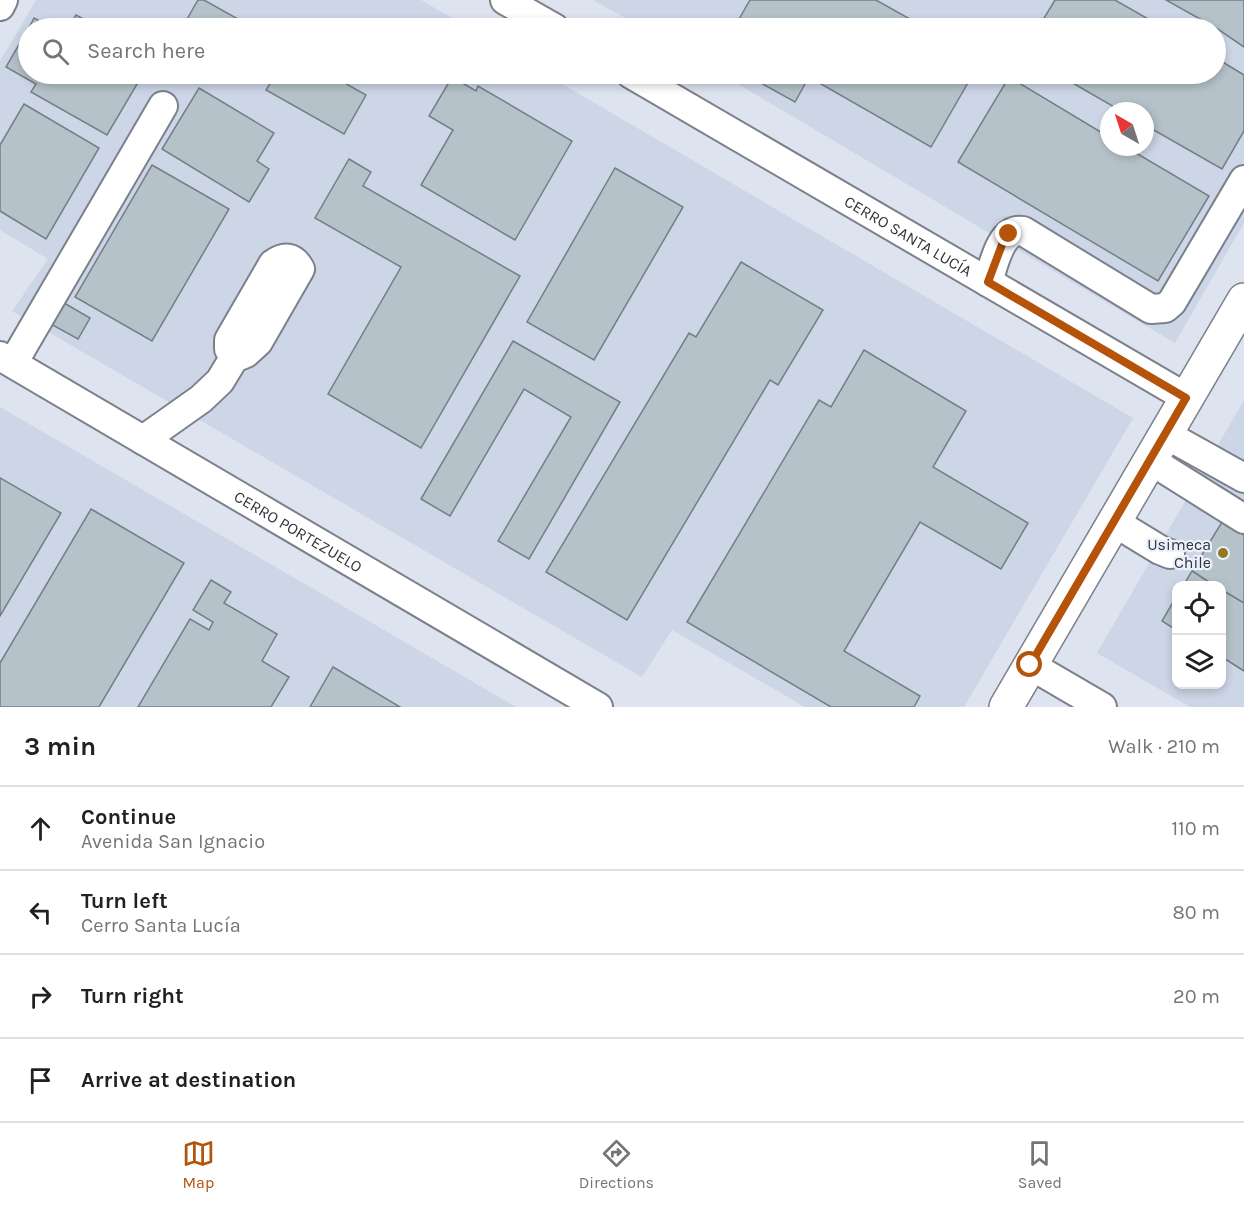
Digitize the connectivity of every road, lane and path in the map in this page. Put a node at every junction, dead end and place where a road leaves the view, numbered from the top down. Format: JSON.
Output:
{"nodes":[{"id":1,"x":3,"y":0,"type":"edge"},
{"id":2,"x":505,"y":0,"type":"edge"},
{"id":3,"x":0,"y":6,"type":"edge"},
{"id":4,"x":536,"y":18,"type":"edge"},
{"id":5,"x":648,"y":84,"type":"edge"},
{"id":6,"x":164,"y":106,"type":"dead end"},
{"id":7,"x":1244,"y":180,"type":"edge"},
{"id":8,"x":988,"y":282,"type":"junction"},
{"id":9,"x":1244,"y":300,"type":"edge"},
{"id":10,"x":225,"y":345,"type":"junction"},
{"id":11,"x":6,"y":359,"type":"edge"},
{"id":12,"x":1186,"y":398,"type":"junction"},
{"id":13,"x":143,"y":440,"type":"junction"},
{"id":14,"x":1158,"y":447,"type":"junction"},
{"id":15,"x":1244,"y":478,"type":"edge"},
{"id":16,"x":1244,"y":519,"type":"edge"},
{"id":17,"x":1114,"y":522,"type":"junction"},
{"id":18,"x":1170,"y":554,"type":"dead end"},
{"id":19,"x":1030,"y":665,"type":"junction"},
{"id":20,"x":598,"y":707,"type":"edge"},
{"id":21,"x":1006,"y":707,"type":"edge"},
{"id":22,"x":1102,"y":707,"type":"edge"}],
"edges":[{"from":1,"to":3,"type":"street"},
{"from":2,"to":4,"type":"street"},
{"from":5,"to":8,"type":"street","name":"CERRO SANTA LUCÍA"},
{"from":6,"to":11,"type":"street"},
{"from":7,"to":8,"type":"street"},
{"from":8,"to":12,"type":"street","name":"CERRO SANTA LUCÍA"},
{"from":9,"to":12,"type":"main road"},
{"from":10,"to":10,"type":"street"},
{"from":10,"to":13,"type":"street"},
{"from":11,"to":13,"type":"street","name":"CERRO PORTEZUELO"},
{"from":12,"to":14,"type":"main road"},
{"from":13,"to":20,"type":"street","name":"CERRO PORTEZUELO"},
{"from":14,"to":15,"type":"street"},
{"from":14,"to":16,"type":"street"},
{"from":14,"to":17,"type":"main road"},
{"from":17,"to":18,"type":"street"},
{"from":17,"to":19,"type":"main road"},
{"from":19,"to":21,"type":"main road"},
{"from":19,"to":22,"type":"street"}]}
